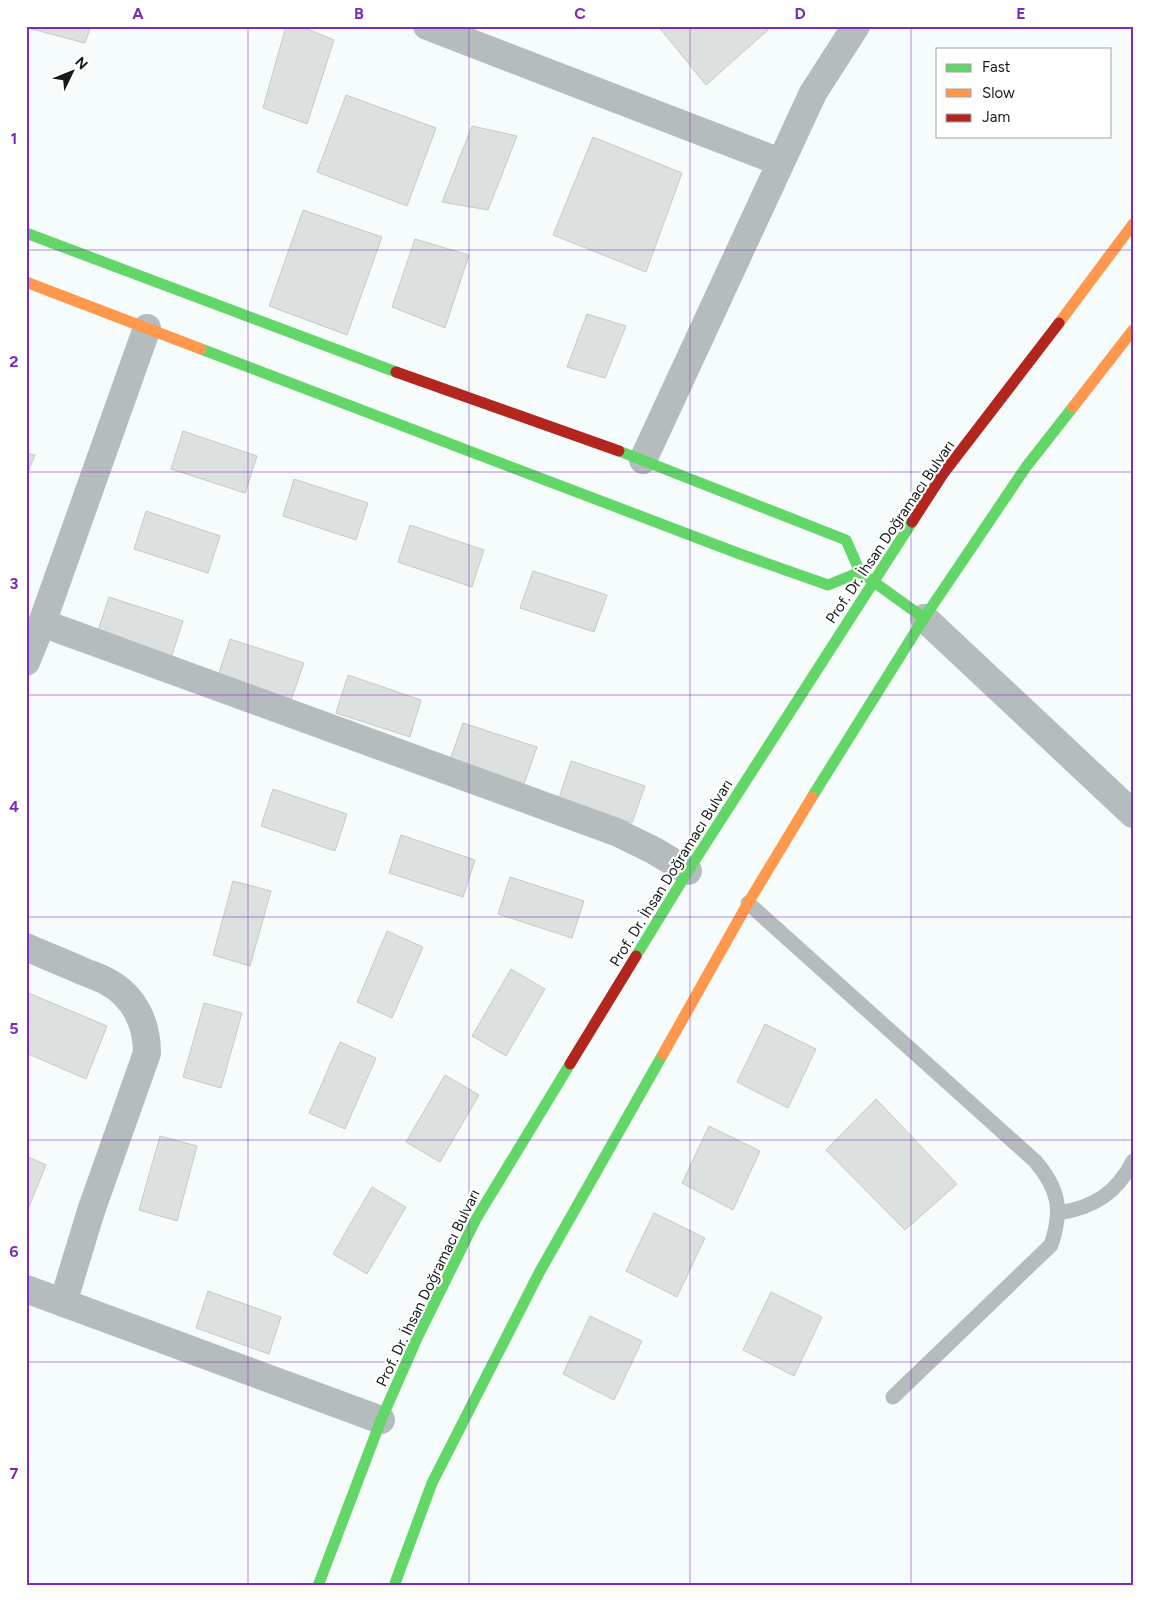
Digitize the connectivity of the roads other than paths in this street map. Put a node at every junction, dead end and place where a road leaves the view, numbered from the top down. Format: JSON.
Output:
{"nodes":[{"id":1,"x":427,"y":26,"type":"edge"},
{"id":2,"x":856,"y":26,"type":"edge"},
{"id":3,"x":471,"y":34,"type":"edge"},
{"id":4,"x":780,"y":162,"type":"junction"},
{"id":5,"x":1133,"y":224,"type":"edge"},
{"id":6,"x":26,"y":232,"type":"edge"},
{"id":7,"x":26,"y":282,"type":"edge"},
{"id":8,"x":147,"y":328,"type":"junction"},
{"id":9,"x":1133,"y":330,"type":"edge"},
{"id":10,"x":644,"y":460,"type":"junction"},
{"id":11,"x":860,"y":572,"type":"junction"},
{"id":12,"x":874,"y":581,"type":"junction"},
{"id":13,"x":924,"y":618,"type":"junction"},
{"id":14,"x":42,"y":623,"type":"junction"},
{"id":15,"x":26,"y":662,"type":"edge"},
{"id":16,"x":1133,"y":814,"type":"edge"},
{"id":17,"x":688,"y":872,"type":"junction"},
{"id":18,"x":748,"y":903,"type":"junction"},
{"id":19,"x":26,"y":947,"type":"edge"},
{"id":20,"x":1133,"y":1161,"type":"edge"},
{"id":21,"x":1058,"y":1213,"type":"junction"},
{"id":22,"x":26,"y":1289,"type":"edge"},
{"id":23,"x":63,"y":1303,"type":"junction"},
{"id":24,"x":893,"y":1397,"type":"dead end"},
{"id":25,"x":381,"y":1420,"type":"junction"},
{"id":26,"x":318,"y":1586,"type":"edge"},
{"id":27,"x":394,"y":1586,"type":"edge"}],
"edges":[{"from":1,"to":3,"type":"street"},
{"from":2,"to":4,"type":"street"},
{"from":3,"to":4,"type":"street"},
{"from":4,"to":10,"type":"street"},
{"from":5,"to":12,"type":"main road","name":"Prof. Dr. İhsan Doğramacı Bulvarı"},
{"from":6,"to":10,"type":"main road"},
{"from":7,"to":8,"type":"main road"},
{"from":8,"to":11,"type":"main road"},
{"from":8,"to":14,"type":"street"},
{"from":9,"to":13,"type":"main road"},
{"from":10,"to":11,"type":"main road"},
{"from":11,"to":12,"type":"main road"},
{"from":12,"to":13,"type":"main road"},
{"from":12,"to":17,"type":"main road","name":"Prof. Dr. İhsan Doğramacı Bulvarı"},
{"from":13,"to":16,"type":"street"},
{"from":13,"to":18,"type":"main road"},
{"from":14,"to":15,"type":"street"},
{"from":14,"to":17,"type":"street"},
{"from":17,"to":25,"type":"main road","name":"Prof. Dr. İhsan Doğramacı Bulvarı"},
{"from":18,"to":21,"type":"lane"},
{"from":18,"to":27,"type":"main road"},
{"from":19,"to":23,"type":"street"},
{"from":20,"to":21,"type":"lane"},
{"from":21,"to":24,"type":"lane"},
{"from":22,"to":23,"type":"street"},
{"from":23,"to":25,"type":"street"},
{"from":25,"to":26,"type":"main road","name":"Prof. Dr. İhsan Doğramacı Bulvarı"}]}
